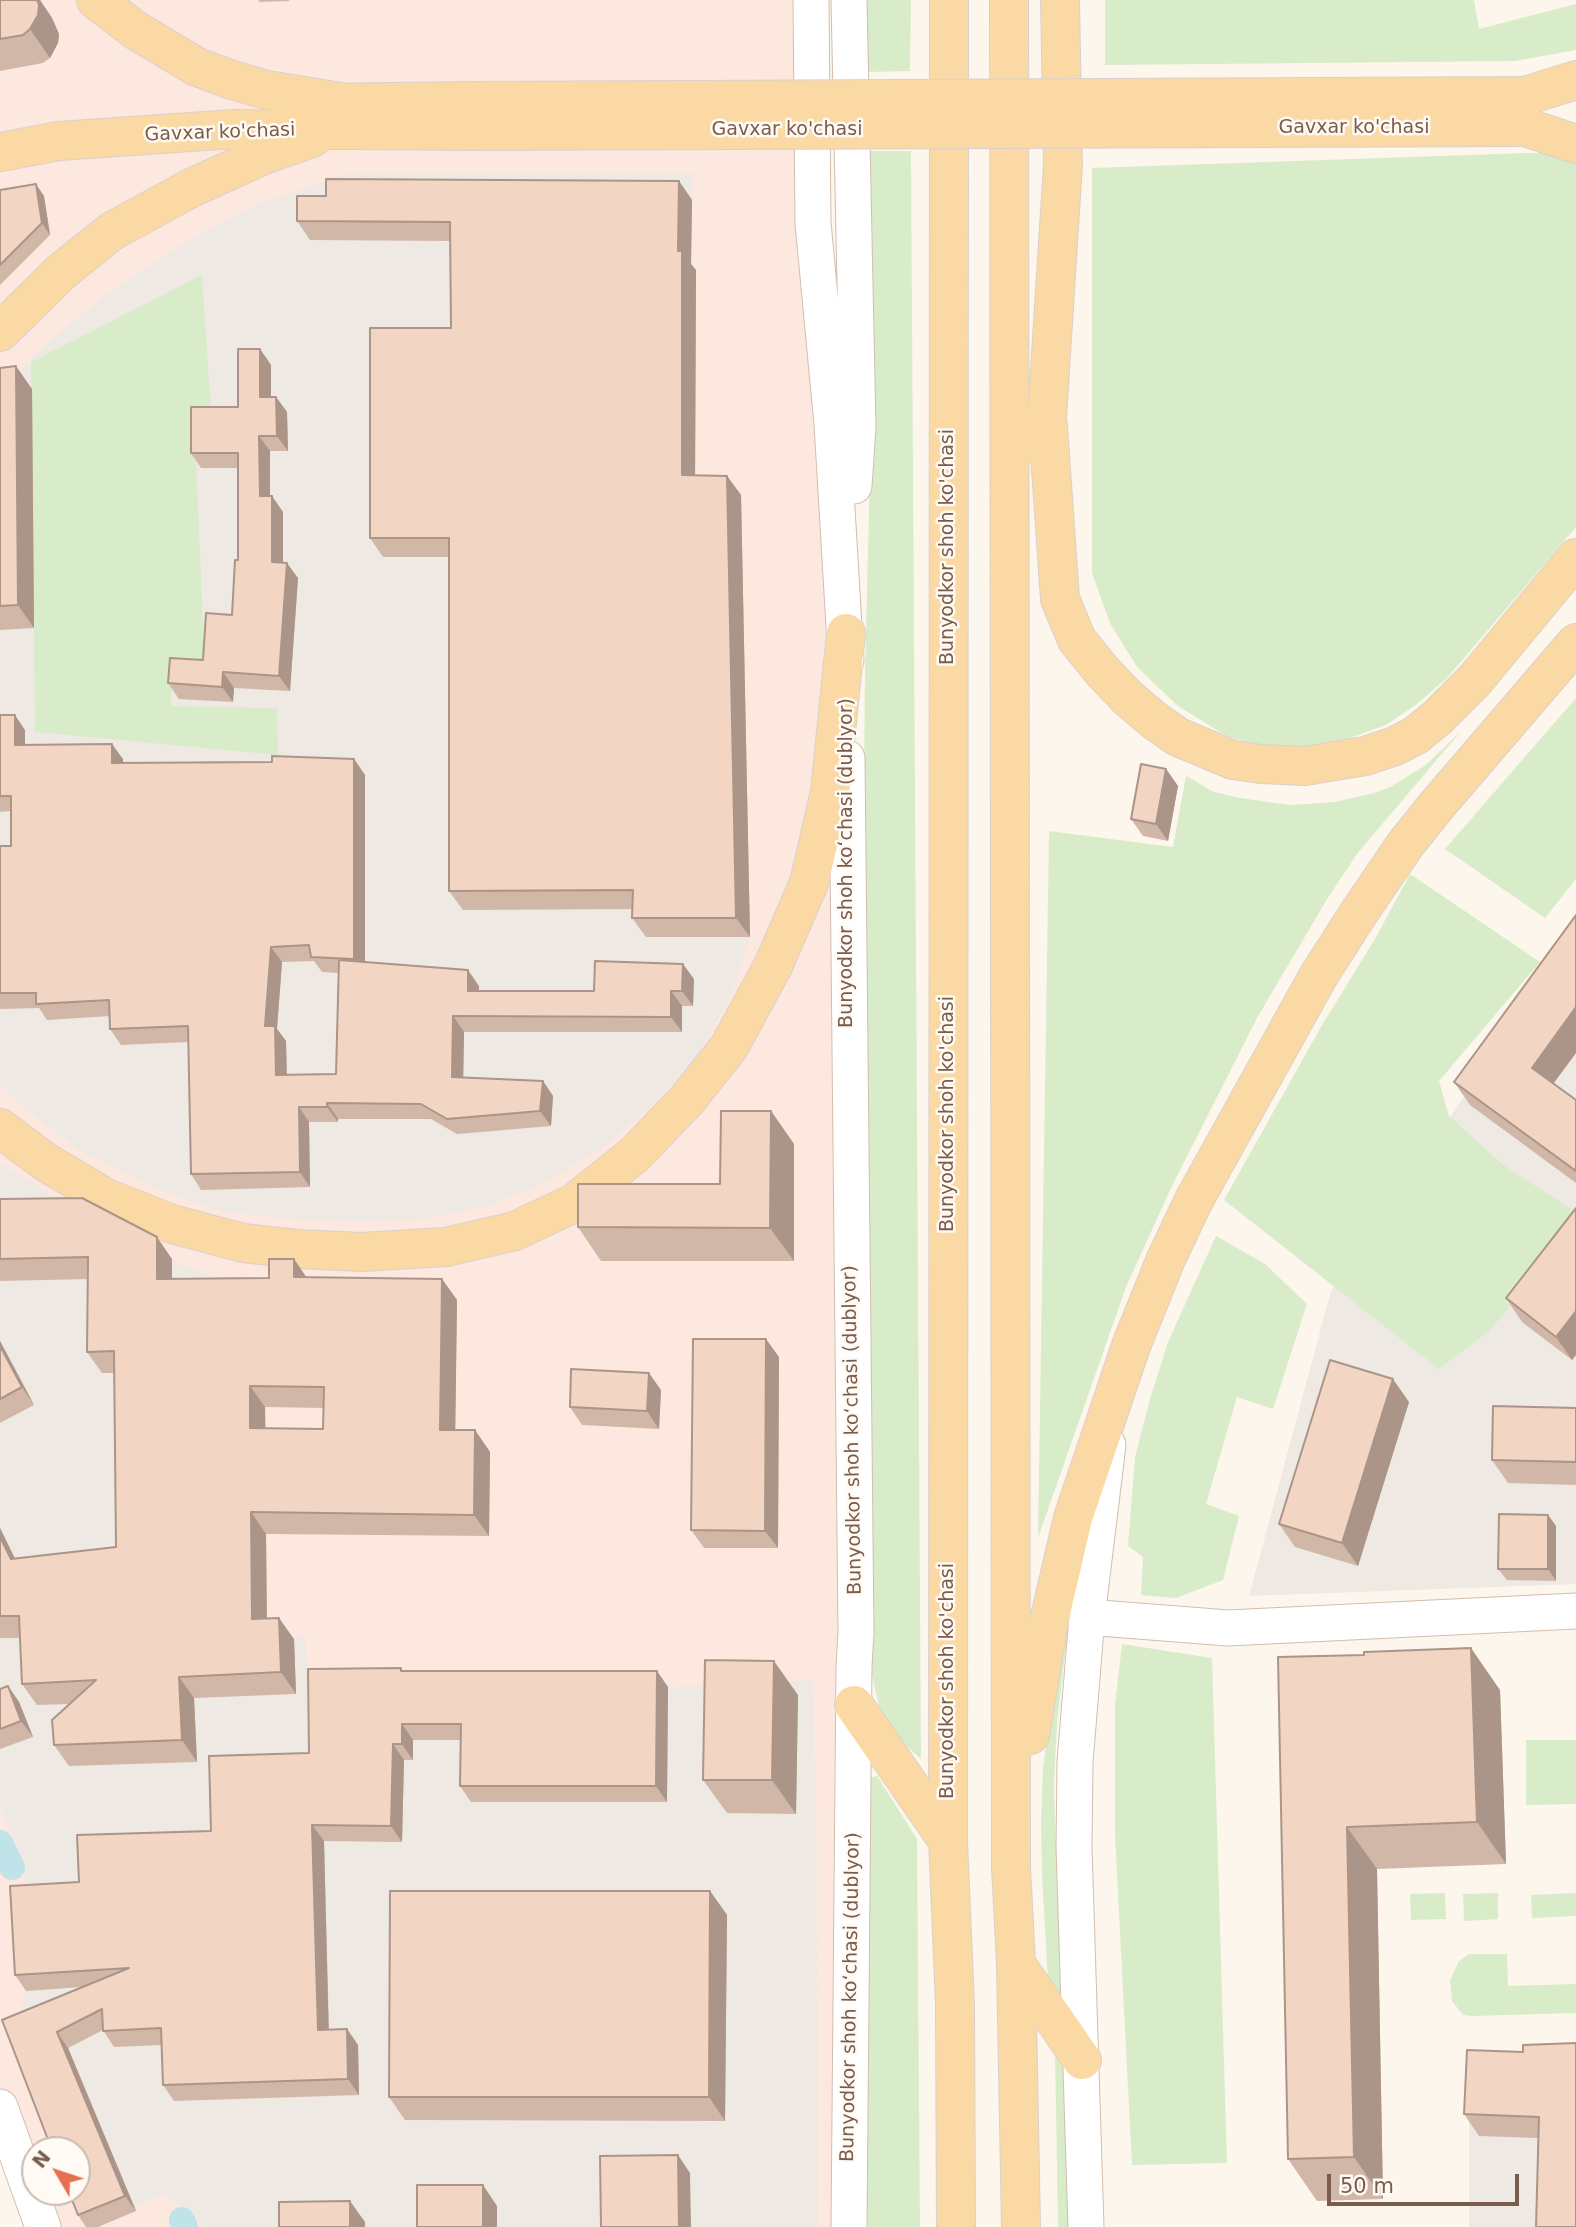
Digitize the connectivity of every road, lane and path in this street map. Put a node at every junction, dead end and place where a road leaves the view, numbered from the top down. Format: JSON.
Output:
{"nodes":[{"id":1,"x":96,"y":0,"type":"edge"},
{"id":2,"x":811,"y":0,"type":"edge"},
{"id":3,"x":849,"y":0,"type":"edge"},
{"id":4,"x":949,"y":0,"type":"edge"},
{"id":5,"x":1009,"y":0,"type":"edge"},
{"id":6,"x":1060,"y":0,"type":"edge"},
{"id":7,"x":1576,"y":80,"type":"edge"},
{"id":8,"x":1576,"y":94,"type":"edge"},
{"id":9,"x":1525,"y":112,"type":"junction"},
{"id":10,"x":346,"y":116,"type":"junction"},
{"id":11,"x":0,"y":125,"type":"edge"},
{"id":12,"x":1576,"y":126,"type":"edge"},
{"id":13,"x":1576,"y":144,"type":"edge"},
{"id":14,"x":0,"y":152,"type":"edge"},
{"id":15,"x":0,"y":332,"type":"edge"},
{"id":16,"x":1048,"y":426,"type":"junction"},
{"id":17,"x":1576,"y":558,"type":"edge"},
{"id":18,"x":846,"y":633,"type":"junction"},
{"id":19,"x":1576,"y":643,"type":"edge"},
{"id":20,"x":1010,"y":730,"type":"junction"},
{"id":21,"x":0,"y":1128,"type":"edge"},
{"id":22,"x":1113,"y":1399,"type":"junction"},
{"id":23,"x":1576,"y":1611,"type":"edge"},
{"id":24,"x":1087,"y":1618,"type":"junction"},
{"id":25,"x":853,"y":1705,"type":"junction"},
{"id":26,"x":948,"y":1841,"type":"junction"},
{"id":27,"x":1012,"y":1867,"type":"junction"},
{"id":28,"x":1016,"y":1964,"type":"junction"},
{"id":29,"x":1082,"y":2060,"type":"junction"},
{"id":30,"x":0,"y":2107,"type":"edge"},
{"id":31,"x":21,"y":2164,"type":"edge"},
{"id":32,"x":32,"y":2206,"type":"edge"},
{"id":33,"x":36,"y":2206,"type":"edge"},
{"id":34,"x":34,"y":2227,"type":"edge"},
{"id":35,"x":43,"y":2227,"type":"edge"},
{"id":36,"x":849,"y":2227,"type":"edge"},
{"id":37,"x":956,"y":2227,"type":"edge"},
{"id":38,"x":1021,"y":2227,"type":"edge"},
{"id":39,"x":1086,"y":2227,"type":"edge"}],
"edges":[{"from":1,"to":10,"type":"main road"},
{"from":2,"to":18,"type":"street","name":"Bunyodkor shoh koʻchasi (dublyor)"},
{"from":3,"to":18,"type":"street","name":"Bunyodkor shoh koʻchasi (dublyor)"},
{"from":4,"to":26,"type":"main road","name":"Bunyodkor shoh ko'chasi"},
{"from":5,"to":20,"type":"main road"},
{"from":6,"to":16,"type":"main road"},
{"from":7,"to":9,"type":"main road"},
{"from":8,"to":9,"type":"main road","name":"Gavxar ko'chasi"},
{"from":9,"to":10,"type":"main road","name":"Gavxar ko'chasi","bridge":true},
{"from":9,"to":12,"type":"main road","name":"Gavxar ko'chasi"},
{"from":9,"to":13,"type":"main road"},
{"from":10,"to":11,"type":"main road","name":"Gavxar ko'chasi"},
{"from":10,"to":14,"type":"main road","name":"Gavxar ko'chasi"},
{"from":10,"to":15,"type":"main road"},
{"from":16,"to":17,"type":"main road"},
{"from":16,"to":20,"type":"main road"},
{"from":18,"to":21,"type":"main road"},
{"from":18,"to":25,"type":"street","name":"Bunyodkor shoh koʻchasi (dublyor)"},
{"from":19,"to":22,"type":"main road"},
{"from":20,"to":27,"type":"main road"},
{"from":22,"to":24,"type":"street"},
{"from":22,"to":27,"type":"main road"},
{"from":23,"to":24,"type":"street"},
{"from":24,"to":29,"type":"street"},
{"from":25,"to":26,"type":"main road"},
{"from":25,"to":36,"type":"street","name":"Bunyodkor shoh koʻchasi (dublyor)"},
{"from":26,"to":37,"type":"main road","name":"Bunyodkor shoh ko'chasi"},
{"from":27,"to":28,"type":"main road"},
{"from":28,"to":29,"type":"main road"},
{"from":28,"to":38,"type":"main road"},
{"from":29,"to":39,"type":"street"},
{"from":30,"to":31,"type":"street"},
{"from":32,"to":34,"type":"street"},
{"from":33,"to":35,"type":"street"}]}
